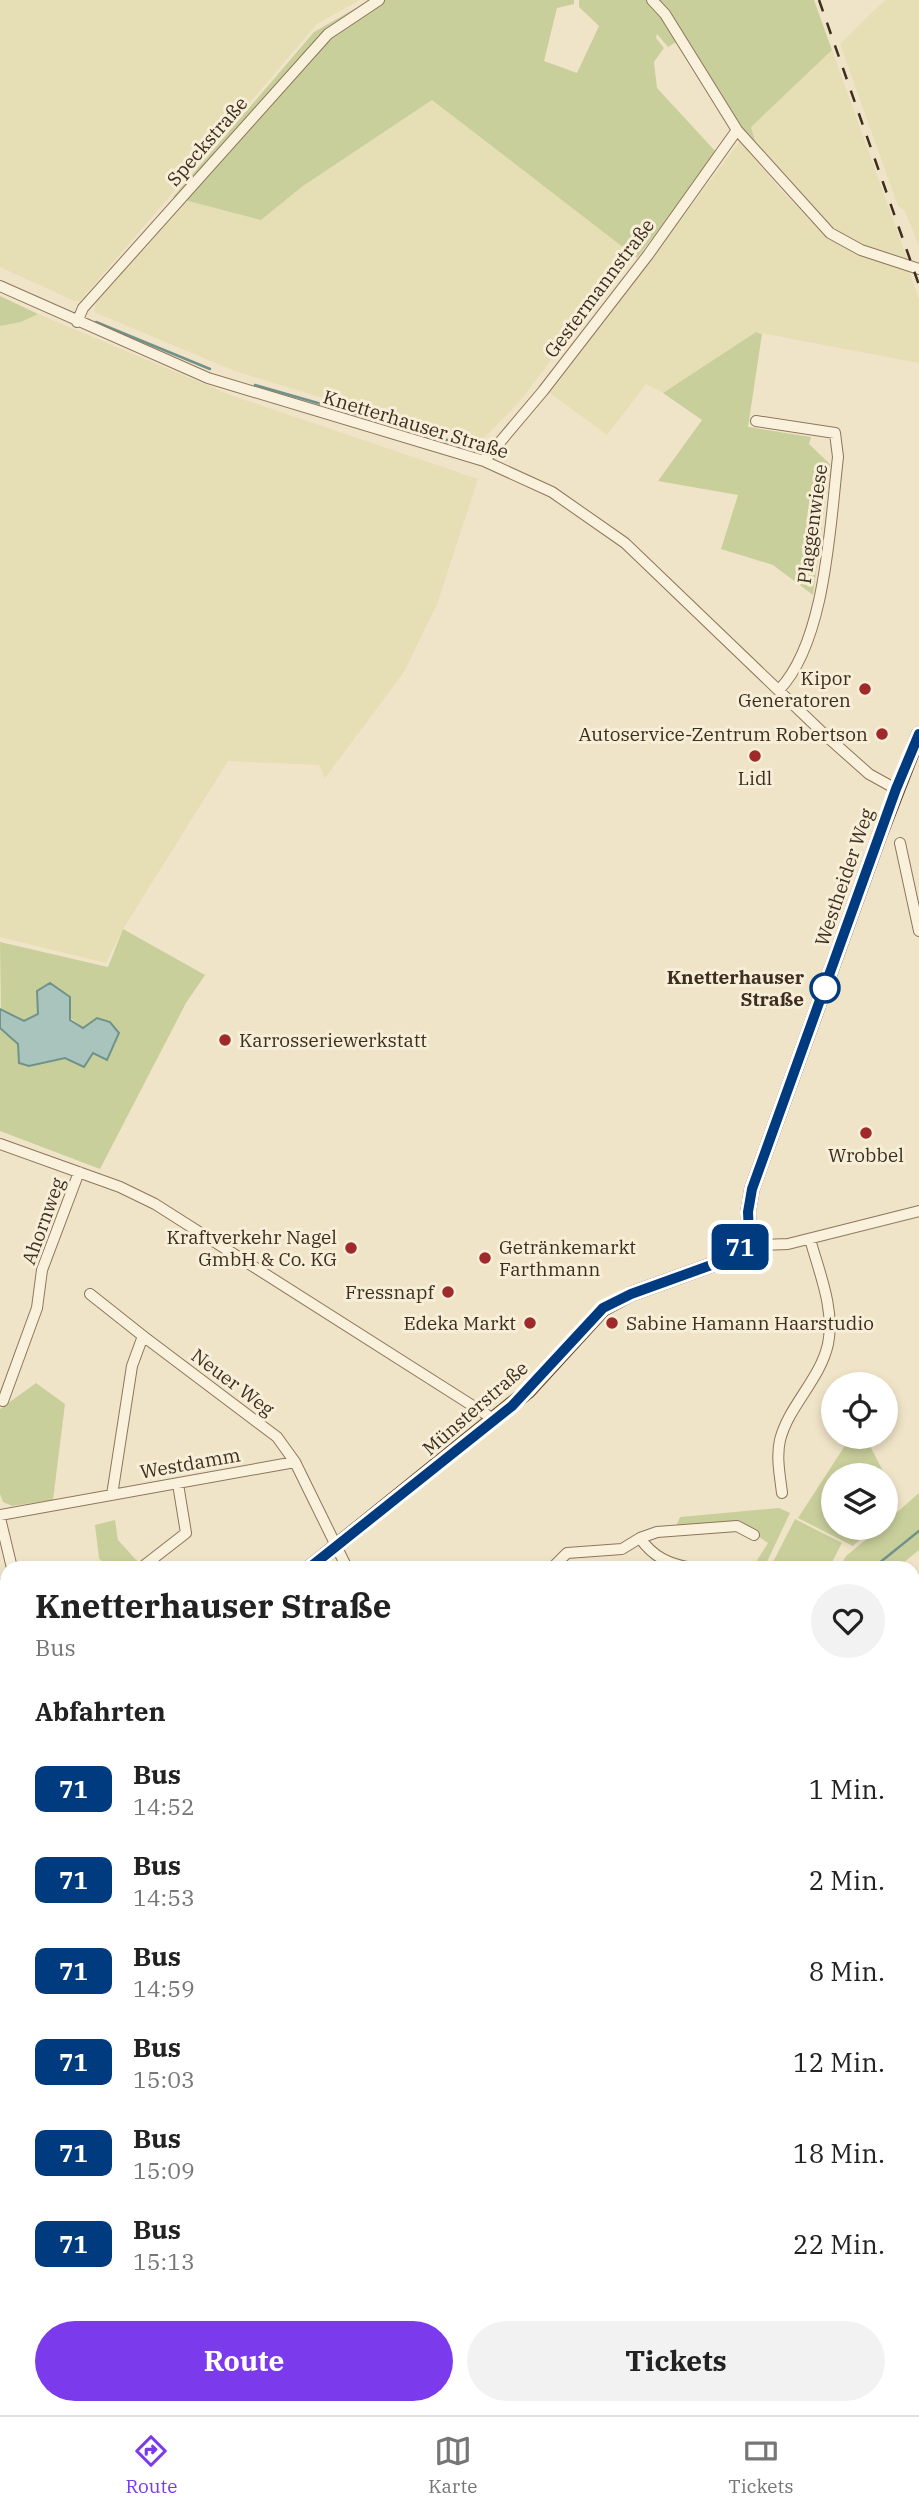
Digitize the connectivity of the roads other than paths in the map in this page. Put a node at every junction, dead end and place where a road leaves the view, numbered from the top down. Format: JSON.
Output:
{"nodes":[{"id":1,"x":379,"y":0,"type":"edge"},
{"id":2,"x":652,"y":0,"type":"edge"},
{"id":3,"x":737,"y":130,"type":"junction"},
{"id":4,"x":919,"y":269,"type":"edge"},
{"id":5,"x":0,"y":286,"type":"edge"},
{"id":6,"x":77,"y":322,"type":"junction"},
{"id":7,"x":756,"y":421,"type":"dead end"},
{"id":8,"x":484,"y":461,"type":"junction"},
{"id":9,"x":779,"y":690,"type":"junction"},
{"id":10,"x":919,"y":734,"type":"edge"},
{"id":11,"x":896,"y":789,"type":"junction"},
{"id":12,"x":900,"y":843,"type":"dead end"},
{"id":13,"x":919,"y":931,"type":"edge"},
{"id":14,"x":0,"y":1144,"type":"edge"},
{"id":15,"x":79,"y":1172,"type":"junction"},
{"id":16,"x":919,"y":1211,"type":"edge"},
{"id":17,"x":749,"y":1233,"type":"junction"},
{"id":18,"x":810,"y":1239,"type":"junction"},
{"id":19,"x":762,"y":1245,"type":"junction"},
{"id":20,"x":742,"y":1250,"type":"junction"},
{"id":21,"x":90,"y":1294,"type":"dead end"},
{"id":22,"x":143,"y":1336,"type":"junction"},
{"id":23,"x":2,"y":1401,"type":"dead end"},
{"id":24,"x":495,"y":1420,"type":"junction"},
{"id":25,"x":295,"y":1462,"type":"junction"},
{"id":26,"x":178,"y":1483,"type":"junction"},
{"id":27,"x":782,"y":1493,"type":"dead end"},
{"id":28,"x":112,"y":1495,"type":"junction"},
{"id":29,"x":0,"y":1516,"type":"edge"},
{"id":30,"x":754,"y":1535,"type":"dead end"},
{"id":31,"x":640,"y":1538,"type":"junction"},
{"id":32,"x":336,"y":1546,"type":"junction"},
{"id":33,"x":10,"y":1561,"type":"edge"},
{"id":34,"x":150,"y":1561,"type":"edge"},
{"id":35,"x":318,"y":1561,"type":"edge"},
{"id":36,"x":344,"y":1561,"type":"edge"},
{"id":37,"x":559,"y":1561,"type":"edge"},
{"id":38,"x":666,"y":1561,"type":"edge"}],
"edges":[{"from":1,"to":6,"type":"street","name":"Speckstraße"},
{"from":2,"to":3,"type":"street"},
{"from":3,"to":4,"type":"street"},
{"from":3,"to":8,"type":"street","name":"Gestermannstraße"},
{"from":5,"to":6,"type":"street","name":"Knetterhauser Straße"},
{"from":6,"to":8,"type":"street","name":"Knetterhauser Straße"},
{"from":7,"to":9,"type":"street","name":"Plaggenwiese"},
{"from":8,"to":9,"type":"street","name":"Knetterhauser Straße"},
{"from":9,"to":11,"type":"street","name":"Knetterhauser Straße"},
{"from":10,"to":11,"type":"main road","name":"Westheider Weg"},
{"from":11,"to":17,"type":"main road","name":"Westheider Weg"},
{"from":12,"to":13,"type":"street"},
{"from":14,"to":15,"type":"street"},
{"from":15,"to":23,"type":"street","name":"Ahornweg"},
{"from":15,"to":24,"type":"street"},
{"from":16,"to":18,"type":"street"},
{"from":17,"to":19,"type":"main road"},
{"from":17,"to":20,"type":"main road"},
{"from":18,"to":19,"type":"street"},
{"from":18,"to":27,"type":"street"},
{"from":19,"to":20,"type":"main road"},
{"from":20,"to":24,"type":"main road","name":"Münsterstraße"},
{"from":21,"to":22,"type":"street","name":"Neuer Weg"},
{"from":22,"to":25,"type":"street","name":"Neuer Weg"},
{"from":22,"to":28,"type":"street"},
{"from":24,"to":32,"type":"main road","name":"Münsterstraße"},
{"from":25,"to":26,"type":"street","name":"Westdamm"},
{"from":25,"to":32,"type":"street"},
{"from":26,"to":28,"type":"street","name":"Westdamm"},
{"from":26,"to":34,"type":"street"},
{"from":28,"to":29,"type":"street","name":"Westdamm"},
{"from":29,"to":33,"type":"street"},
{"from":30,"to":31,"type":"street"},
{"from":31,"to":37,"type":"street"},
{"from":31,"to":38,"type":"street"},
{"from":32,"to":35,"type":"main road","name":"Münsterstraße"},
{"from":32,"to":36,"type":"street"}]}
